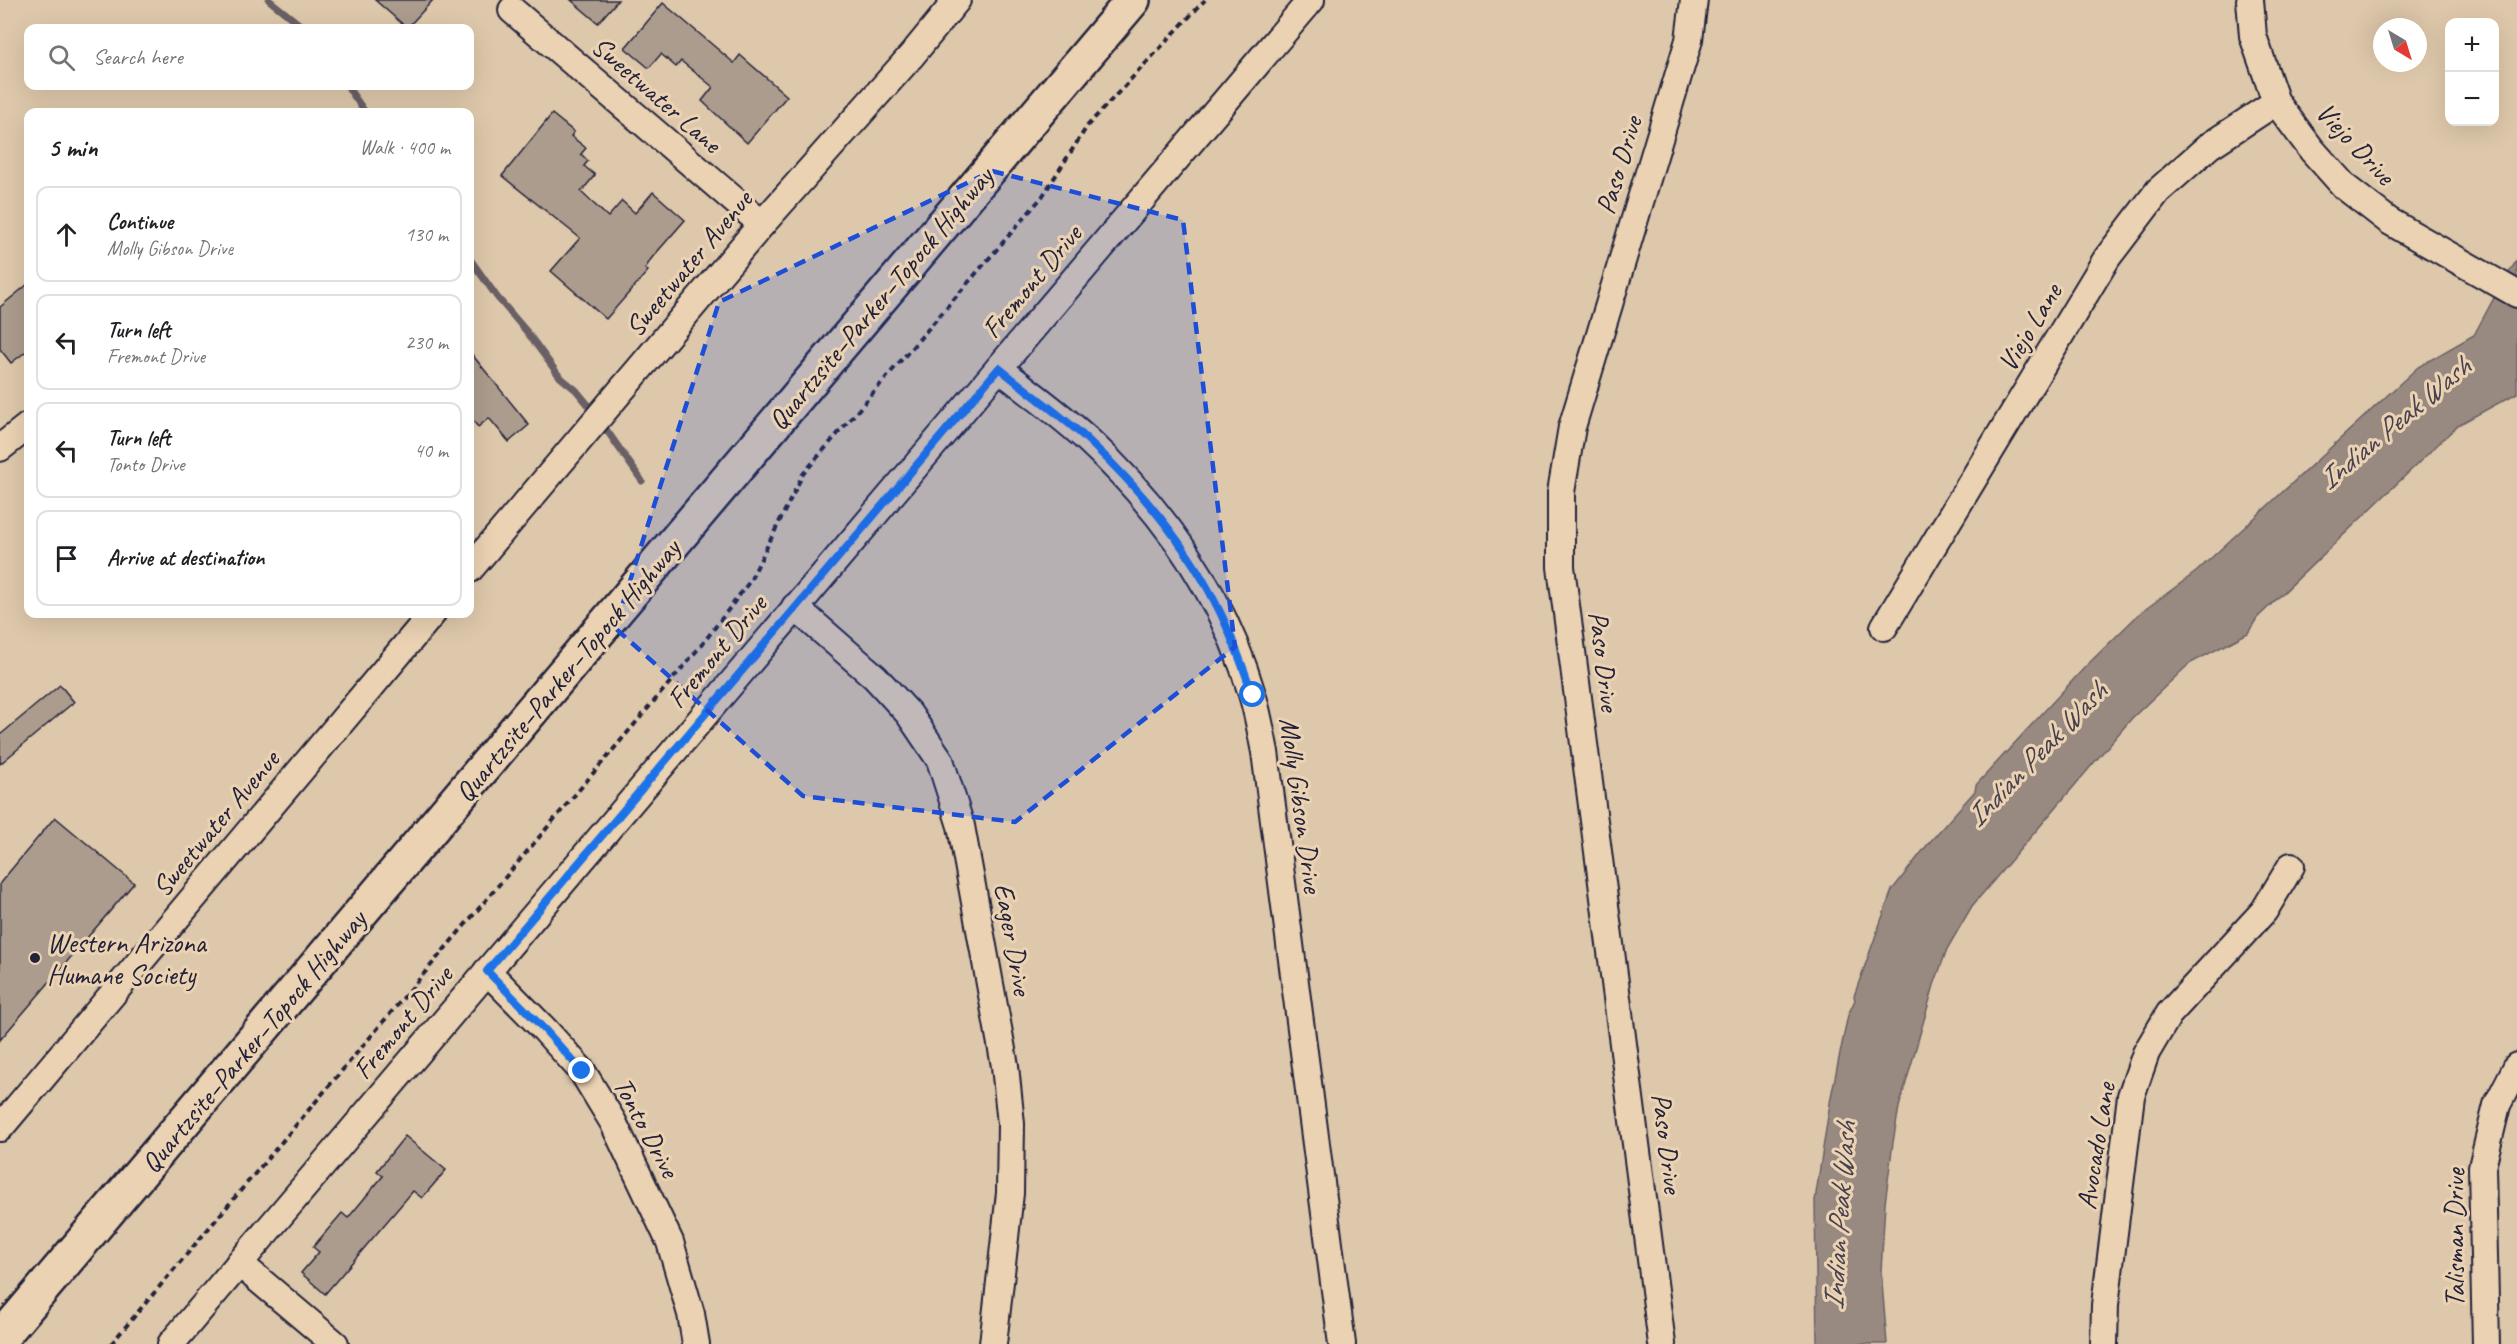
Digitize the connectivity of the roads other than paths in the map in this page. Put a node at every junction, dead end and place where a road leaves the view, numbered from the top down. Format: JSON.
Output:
{"nodes":[{"id":1,"x":1133,"y":0,"type":"edge"},
{"id":2,"x":1311,"y":0,"type":"edge"},
{"id":3,"x":1694,"y":0,"type":"edge"},
{"id":4,"x":2250,"y":0,"type":"edge"},
{"id":5,"x":945,"y":5,"type":"edge"},
{"id":6,"x":512,"y":10,"type":"dead end"},
{"id":7,"x":2276,"y":102,"type":"junction"},
{"id":8,"x":762,"y":224,"type":"junction"},
{"id":9,"x":2517,"y":294,"type":"edge"},
{"id":10,"x":999,"y":368,"type":"junction"},
{"id":11,"x":24,"y":429,"type":"edge"},
{"id":12,"x":0,"y":448,"type":"edge"},
{"id":13,"x":474,"y":564,"type":"edge"},
{"id":14,"x":795,"y":607,"type":"junction"},
{"id":15,"x":429,"y":618,"type":"edge"},
{"id":16,"x":1884,"y":627,"type":"dead end"},
{"id":17,"x":2290,"y":866,"type":"dead end"},
{"id":18,"x":487,"y":971,"type":"junction"},
{"id":19,"x":2517,"y":1066,"type":"edge"},
{"id":20,"x":0,"y":1128,"type":"edge"},
{"id":21,"x":239,"y":1263,"type":"junction"},
{"id":22,"x":0,"y":1339,"type":"edge"},
{"id":23,"x":171,"y":1344,"type":"edge"},
{"id":24,"x":335,"y":1344,"type":"edge"},
{"id":25,"x":696,"y":1344,"type":"edge"},
{"id":26,"x":993,"y":1344,"type":"edge"},
{"id":27,"x":1342,"y":1344,"type":"edge"},
{"id":28,"x":1662,"y":1344,"type":"edge"},
{"id":29,"x":2104,"y":1344,"type":"edge"},
{"id":30,"x":2486,"y":1344,"type":"edge"}],
"edges":[{"from":1,"to":22,"type":"highway","name":"Quartzsite–Parker–Topock Highway"},
{"from":2,"to":10,"type":"street","name":"Fremont Drive"},
{"from":3,"to":28,"type":"street","name":"Paso Drive"},
{"from":4,"to":7,"type":"street","name":"Viejo Drive"},
{"from":5,"to":8,"type":"street","name":"Sweetwater Avenue"},
{"from":6,"to":8,"type":"street","name":"Sweetwater Lane"},
{"from":7,"to":9,"type":"street","name":"Viejo Drive"},
{"from":7,"to":16,"type":"street","name":"Viejo Lane"},
{"from":8,"to":13,"type":"street","name":"Sweetwater Avenue"},
{"from":10,"to":14,"type":"street","name":"Fremont Drive"},
{"from":10,"to":27,"type":"street","name":"Molly Gibson Drive"},
{"from":11,"to":12,"type":"street"},
{"from":14,"to":18,"type":"street","name":"Fremont Drive"},
{"from":14,"to":26,"type":"street","name":"Eager Drive"},
{"from":15,"to":20,"type":"street","name":"Sweetwater Avenue"},
{"from":17,"to":29,"type":"street","name":"Avocado Lane"},
{"from":18,"to":21,"type":"street","name":"Fremont Drive"},
{"from":18,"to":25,"type":"street","name":"Tonto Drive"},
{"from":19,"to":30,"type":"street","name":"Talisman Drive"},
{"from":21,"to":23,"type":"street","name":"Fremont Drive"},
{"from":21,"to":24,"type":"street"}]}
